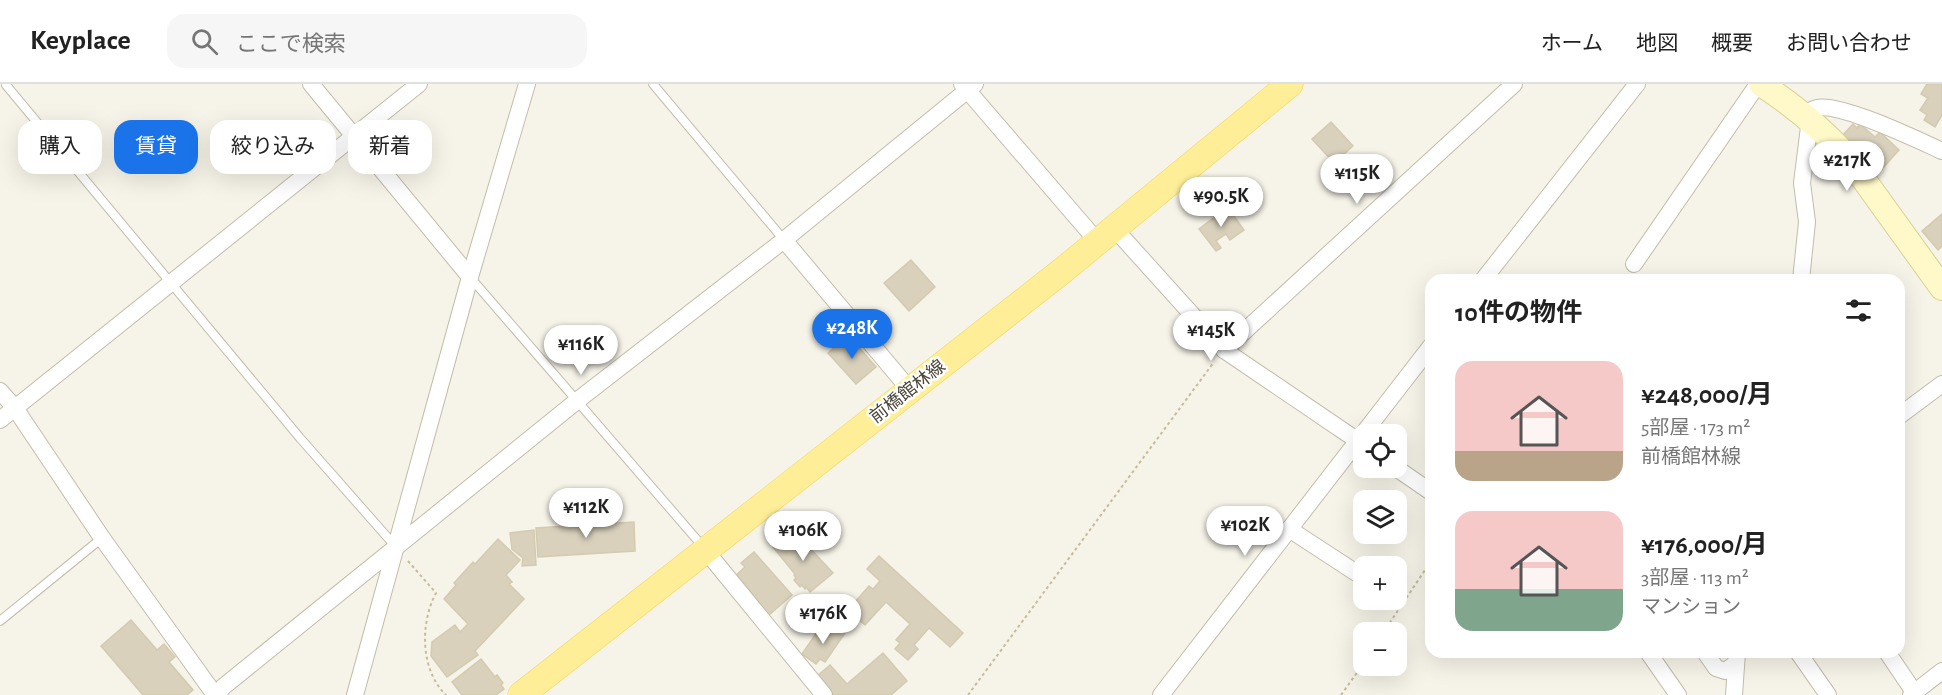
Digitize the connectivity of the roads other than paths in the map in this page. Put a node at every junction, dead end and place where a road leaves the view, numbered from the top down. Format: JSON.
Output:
{"nodes":[{"id":1,"x":311,"y":84,"type":"edge"},
{"id":2,"x":419,"y":84,"type":"edge"},
{"id":3,"x":527,"y":84,"type":"edge"},
{"id":4,"x":653,"y":84,"type":"edge"},
{"id":5,"x":1514,"y":84,"type":"edge"},
{"id":6,"x":1637,"y":84,"type":"edge"},
{"id":7,"x":4,"y":86,"type":"edge"},
{"id":8,"x":968,"y":86,"type":"edge"},
{"id":9,"x":1280,"y":87,"type":"edge"},
{"id":10,"x":1769,"y":87,"type":"edge"},
{"id":11,"x":1807,"y":117,"type":"junction"},
{"id":12,"x":374,"y":120,"type":"edge"},
{"id":13,"x":348,"y":129,"type":"edge"},
{"id":14,"x":348,"y":141,"type":"edge"},
{"id":15,"x":1942,"y":151,"type":"edge"},
{"id":16,"x":385,"y":174,"type":"edge"},
{"id":17,"x":1106,"y":235,"type":"junction"},
{"id":18,"x":784,"y":240,"type":"junction"},
{"id":19,"x":1634,"y":264,"type":"dead end"},
{"id":20,"x":1488,"y":274,"type":"edge"},
{"id":21,"x":1802,"y":274,"type":"edge"},
{"id":22,"x":470,"y":277,"type":"junction"},
{"id":23,"x":171,"y":282,"type":"junction"},
{"id":24,"x":1942,"y":288,"type":"edge"},
{"id":25,"x":1224,"y":350,"type":"junction"},
{"id":26,"x":1425,"y":354,"type":"edge"},
{"id":27,"x":1942,"y":384,"type":"edge"},
{"id":28,"x":910,"y":390,"type":"junction"},
{"id":29,"x":0,"y":391,"type":"edge"},
{"id":30,"x":578,"y":400,"type":"junction"},
{"id":31,"x":15,"y":408,"type":"junction"},
{"id":32,"x":1905,"y":412,"type":"edge"},
{"id":33,"x":0,"y":420,"type":"edge"},
{"id":34,"x":1374,"y":424,"type":"edge"},
{"id":35,"x":1353,"y":438,"type":"edge"},
{"id":36,"x":1353,"y":451,"type":"edge"},
{"id":37,"x":1407,"y":476,"type":"edge"},
{"id":38,"x":1425,"y":488,"type":"edge"},
{"id":39,"x":1289,"y":529,"type":"junction"},
{"id":40,"x":102,"y":538,"type":"junction"},
{"id":41,"x":397,"y":547,"type":"junction"},
{"id":42,"x":706,"y":551,"type":"junction"},
{"id":43,"x":1353,"y":571,"type":"edge"},
{"id":44,"x":0,"y":621,"type":"edge"},
{"id":45,"x":1652,"y":658,"type":"edge"},
{"id":46,"x":1709,"y":658,"type":"edge"},
{"id":47,"x":1736,"y":658,"type":"edge"},
{"id":48,"x":1802,"y":658,"type":"edge"},
{"id":49,"x":1891,"y":658,"type":"edge"},
{"id":50,"x":1942,"y":671,"type":"edge"},
{"id":51,"x":524,"y":694,"type":"edge"},
{"id":52,"x":1914,"y":694,"type":"edge"},
{"id":53,"x":216,"y":695,"type":"edge"},
{"id":54,"x":355,"y":695,"type":"edge"},
{"id":55,"x":825,"y":695,"type":"edge"},
{"id":56,"x":1161,"y":695,"type":"edge"},
{"id":57,"x":1678,"y":695,"type":"edge"},
{"id":58,"x":1734,"y":695,"type":"edge"},
{"id":59,"x":1828,"y":695,"type":"edge"}],
"edges":[{"from":1,"to":13,"type":"street"},
{"from":2,"to":12,"type":"street"},
{"from":3,"to":22,"type":"street"},
{"from":4,"to":18,"type":"lane"},
{"from":5,"to":25,"type":"street"},
{"from":6,"to":20,"type":"street"},
{"from":7,"to":23,"type":"lane"},
{"from":8,"to":17,"type":"street"},
{"from":8,"to":18,"type":"street"},
{"from":9,"to":17,"type":"main road","name":"前橋館林線"},
{"from":10,"to":11,"type":"main road"},
{"from":10,"to":19,"type":"street"},
{"from":11,"to":15,"type":"street"},
{"from":11,"to":21,"type":"street"},
{"from":11,"to":24,"type":"main road"},
{"from":14,"to":23,"type":"street"},
{"from":16,"to":22,"type":"street"},
{"from":17,"to":25,"type":"street"},
{"from":17,"to":28,"type":"main road","name":"前橋館林線"},
{"from":18,"to":28,"type":"street"},
{"from":18,"to":30,"type":"street"},
{"from":22,"to":30,"type":"lane"},
{"from":22,"to":41,"type":"street"},
{"from":23,"to":31,"type":"street"},
{"from":23,"to":41,"type":"lane"},
{"from":25,"to":35,"type":"street"},
{"from":26,"to":34,"type":"street"},
{"from":27,"to":32,"type":"street"},
{"from":28,"to":42,"type":"main road","name":"前橋館林線"},
{"from":29,"to":31,"type":"street"},
{"from":30,"to":41,"type":"street"},
{"from":30,"to":42,"type":"lane"},
{"from":31,"to":33,"type":"street"},
{"from":31,"to":40,"type":"street"},
{"from":36,"to":39,"type":"street"},
{"from":37,"to":38,"type":"street"},
{"from":39,"to":43,"type":"street"},
{"from":39,"to":56,"type":"street"},
{"from":40,"to":44,"type":"lane"},
{"from":40,"to":53,"type":"street"},
{"from":41,"to":53,"type":"street"},
{"from":41,"to":54,"type":"street"},
{"from":42,"to":51,"type":"main road","name":"前橋館林線"},
{"from":42,"to":55,"type":"street"},
{"from":45,"to":57,"type":"street"},
{"from":46,"to":47,"type":"street"},
{"from":47,"to":58,"type":"street"},
{"from":48,"to":59,"type":"street"},
{"from":49,"to":52,"type":"street"},
{"from":50,"to":52,"type":"street"}]}
